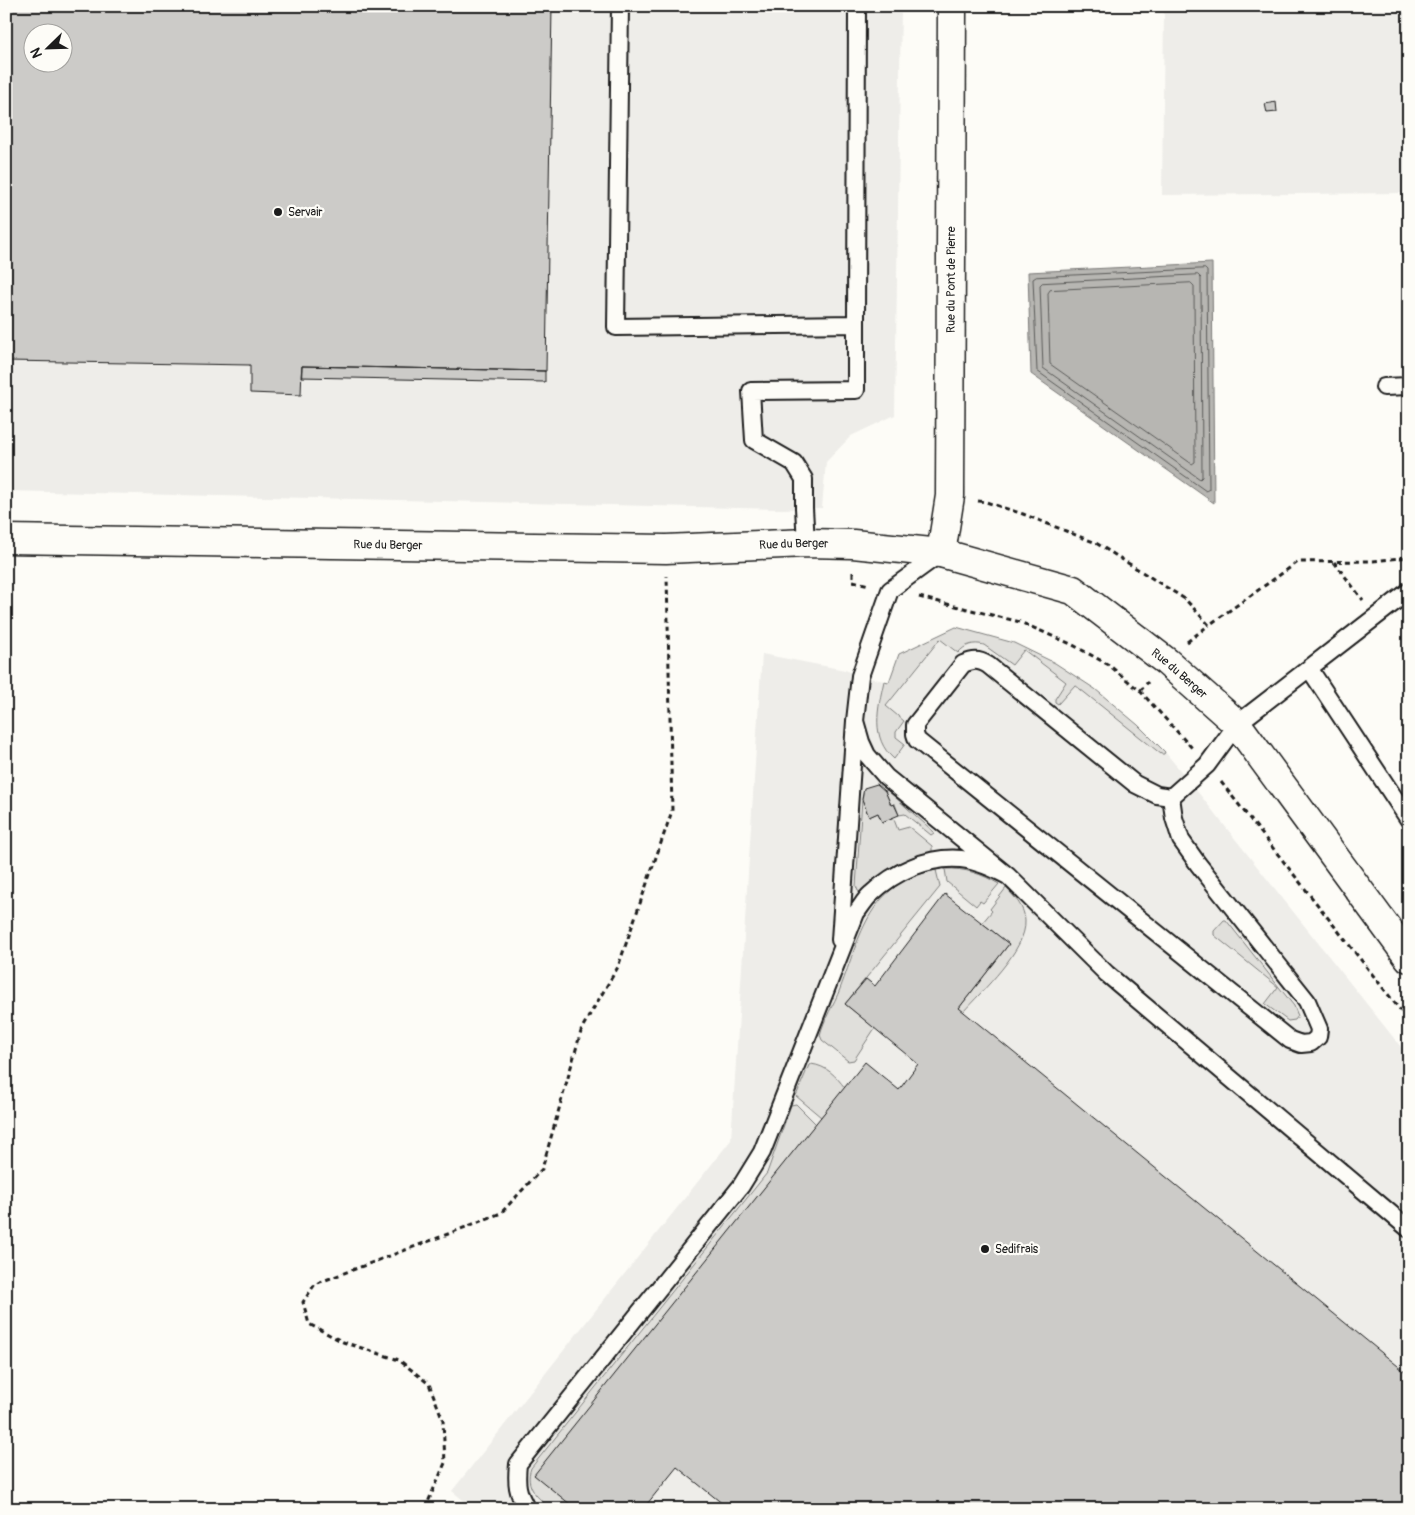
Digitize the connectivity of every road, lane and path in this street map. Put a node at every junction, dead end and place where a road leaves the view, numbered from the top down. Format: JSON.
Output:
{"nodes":[{"id":1,"x":620,"y":6,"type":"edge"},
{"id":2,"x":857,"y":6,"type":"edge"},
{"id":3,"x":952,"y":6,"type":"edge"},
{"id":4,"x":856,"y":324,"type":"junction"},
{"id":5,"x":1409,"y":386,"type":"edge"},
{"id":6,"x":1384,"y":387,"type":"dead end"},
{"id":7,"x":950,"y":496,"type":"junction"},
{"id":8,"x":6,"y":539,"type":"edge"},
{"id":9,"x":806,"y":543,"type":"junction"},
{"id":10,"x":853,"y":544,"type":"junction"},
{"id":11,"x":666,"y":550,"type":"junction"},
{"id":12,"x":942,"y":553,"type":"junction"},
{"id":13,"x":1409,"y":557,"type":"edge"},
{"id":14,"x":1334,"y":562,"type":"junction"},
{"id":15,"x":890,"y":590,"type":"junction"},
{"id":16,"x":1409,"y":591,"type":"edge"},
{"id":17,"x":1376,"y":616,"type":"junction"},
{"id":18,"x":1309,"y":668,"type":"junction"},
{"id":19,"x":855,"y":721,"type":"junction"},
{"id":20,"x":1237,"y":724,"type":"junction"},
{"id":21,"x":1208,"y":765,"type":"junction"},
{"id":22,"x":1171,"y":797,"type":"junction"},
{"id":23,"x":1409,"y":820,"type":"edge"},
{"id":24,"x":1008,"y":876,"type":"junction"},
{"id":25,"x":839,"y":955,"type":"junction"},
{"id":26,"x":1409,"y":958,"type":"edge"},
{"id":27,"x":1409,"y":1021,"type":"edge"},
{"id":28,"x":1409,"y":1229,"type":"edge"},
{"id":29,"x":425,"y":1509,"type":"edge"},
{"id":30,"x":527,"y":1509,"type":"edge"}],
"edges":[{"from":1,"to":4,"type":"lane"},
{"from":2,"to":4,"type":"lane"},
{"from":3,"to":7,"type":"street","name":"Rue du Pont de Pierre"},
{"from":4,"to":9,"type":"lane"},
{"from":5,"to":6,"type":"lane"},
{"from":7,"to":12,"type":"street","name":"Rue du Pont de Pierre"},
{"from":7,"to":14,"type":"path"},
{"from":8,"to":11,"type":"street","name":"Rue du Berger"},
{"from":9,"to":10,"type":"street","name":"Rue du Berger"},
{"from":9,"to":11,"type":"street","name":"Rue du Berger"},
{"from":10,"to":12,"type":"street","name":"Rue du Berger"},
{"from":10,"to":15,"type":"path"},
{"from":11,"to":29,"type":"path"},
{"from":12,"to":15,"type":"lane"},
{"from":12,"to":20,"type":"street","name":"Rue du Berger"},
{"from":13,"to":14,"type":"path"},
{"from":14,"to":17,"type":"path"},
{"from":15,"to":19,"type":"lane"},
{"from":15,"to":21,"type":"path"},
{"from":16,"to":17,"type":"lane"},
{"from":17,"to":18,"type":"lane"},
{"from":18,"to":20,"type":"lane"},
{"from":18,"to":23,"type":"lane"},
{"from":19,"to":24,"type":"lane"},
{"from":19,"to":25,"type":"lane"},
{"from":20,"to":21,"type":"lane"},
{"from":20,"to":26,"type":"street","name":"Rue du Berger"},
{"from":21,"to":22,"type":"lane"},
{"from":21,"to":27,"type":"path"},
{"from":22,"to":22,"type":"lane"},
{"from":24,"to":25,"type":"lane"},
{"from":24,"to":28,"type":"lane"},
{"from":25,"to":30,"type":"lane"}]}
